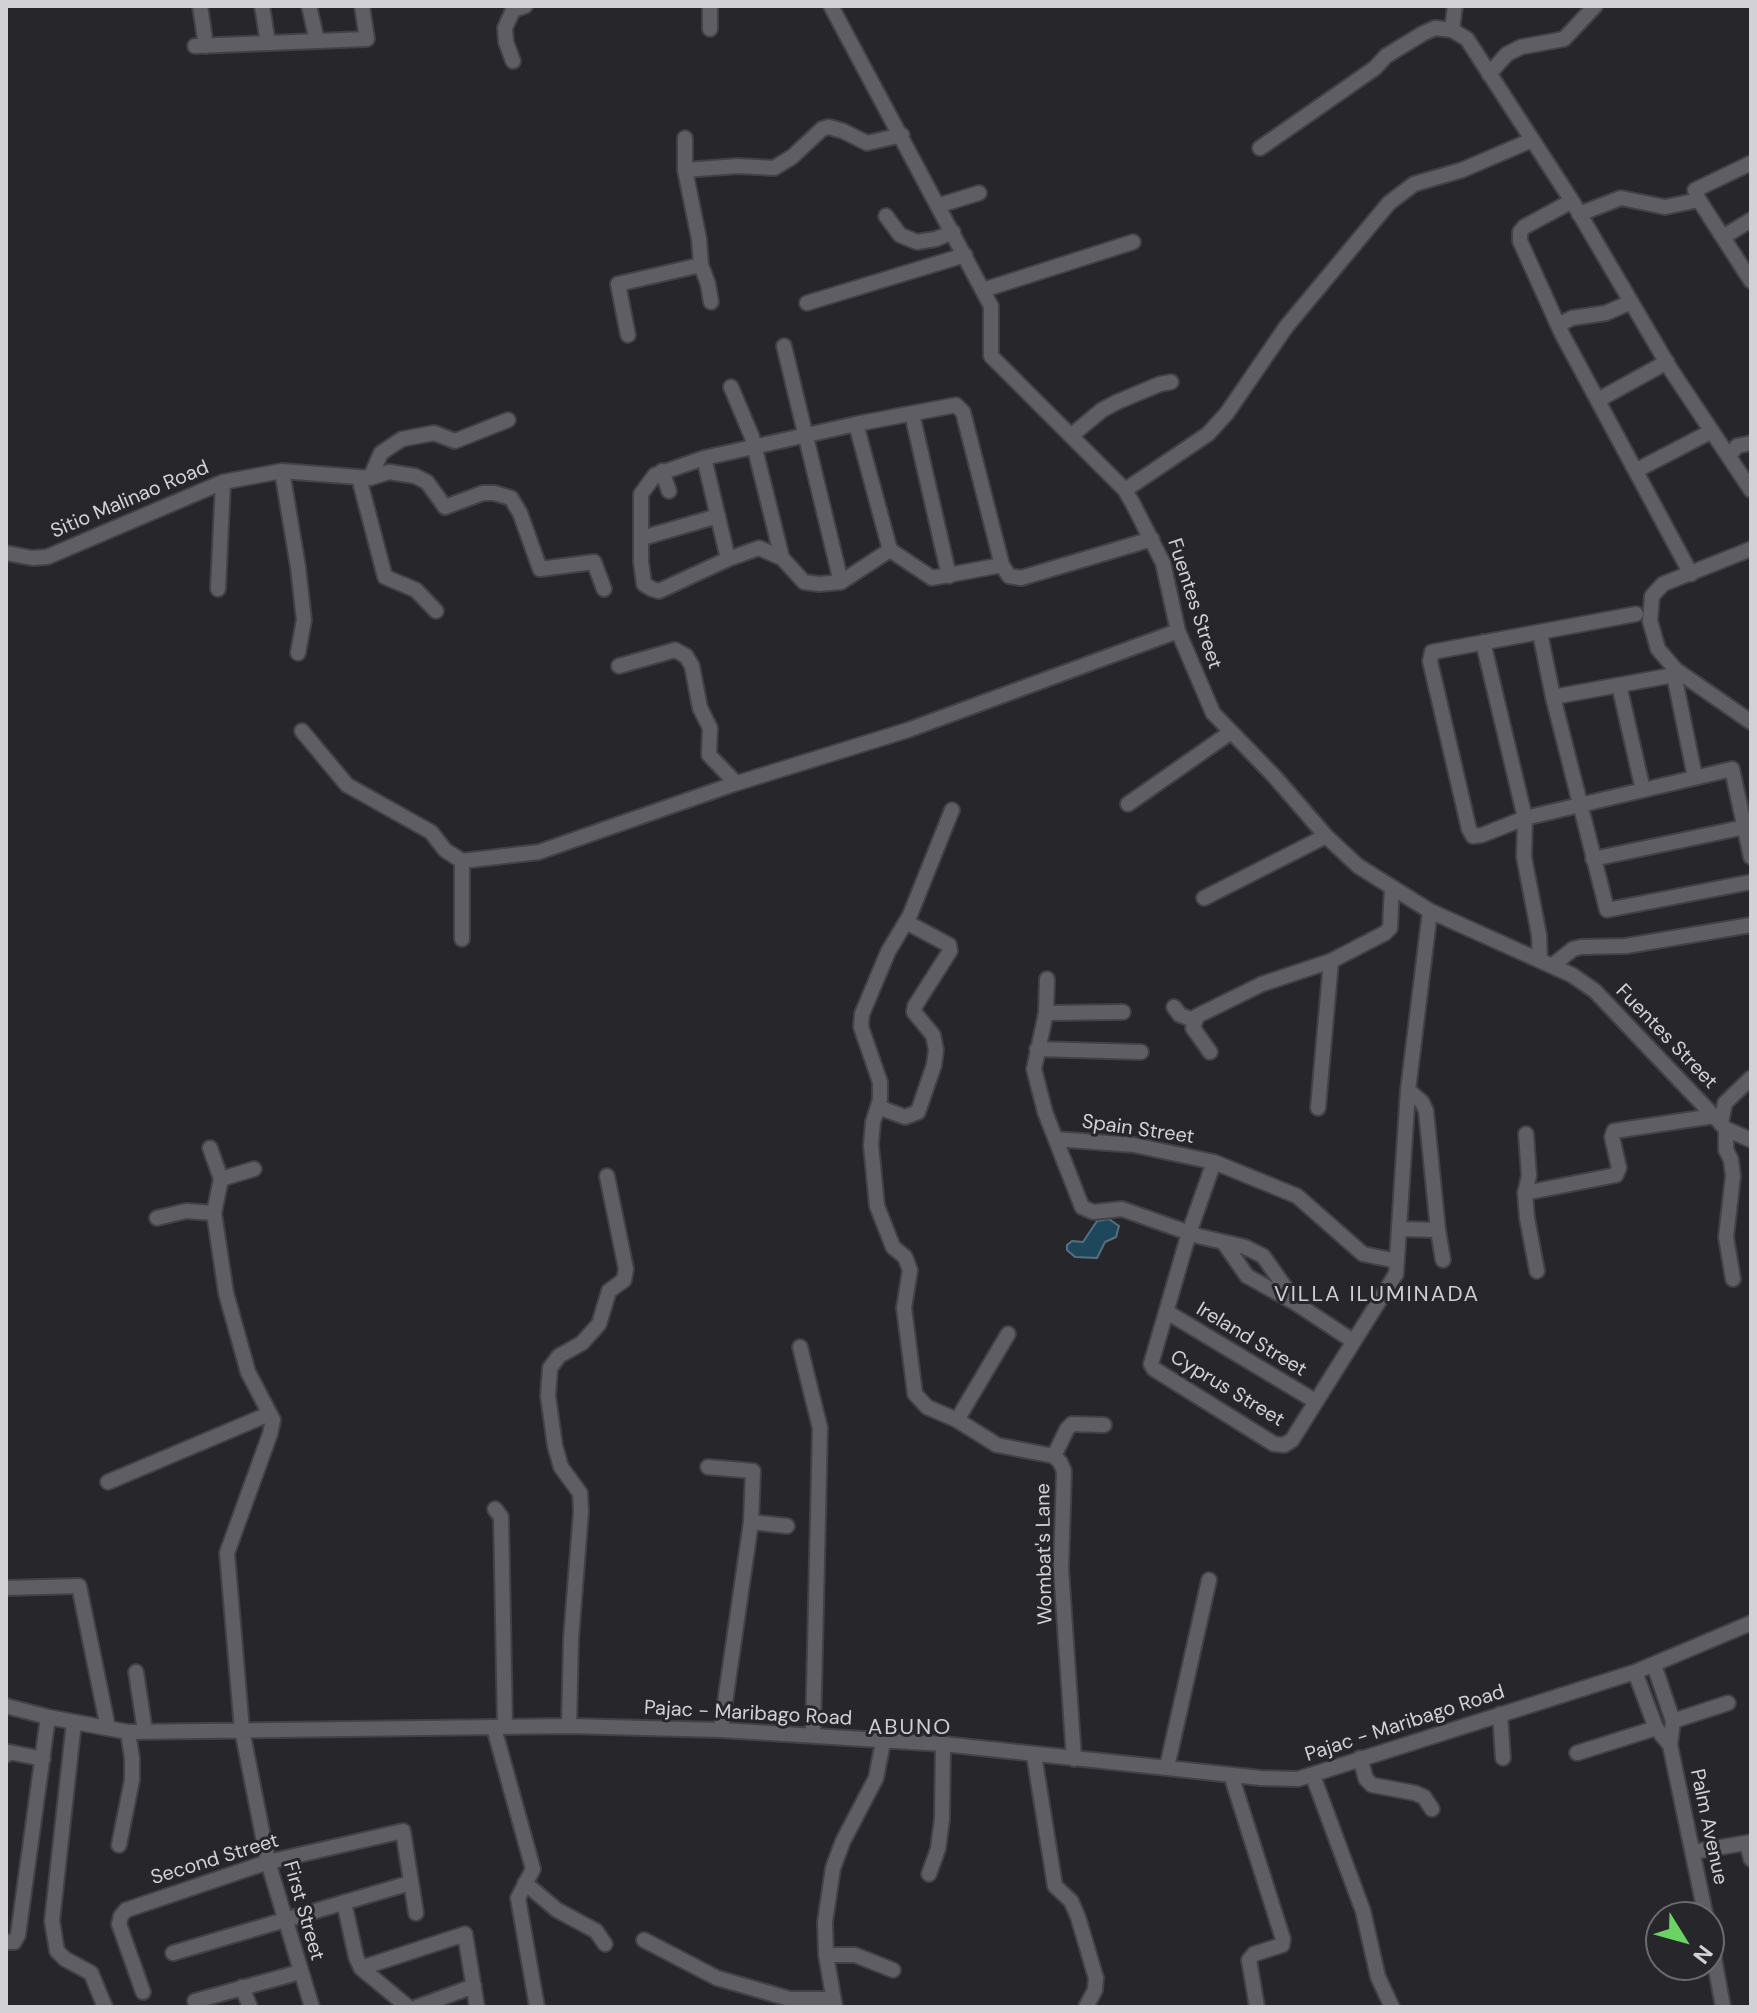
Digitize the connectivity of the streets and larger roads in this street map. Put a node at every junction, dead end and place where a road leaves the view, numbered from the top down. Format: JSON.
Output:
{"nodes":[{"id":1,"x":200,"y":6,"type":"edge"},
{"id":2,"x":262,"y":6,"type":"edge"},
{"id":3,"x":309,"y":6,"type":"edge"},
{"id":4,"x":362,"y":6,"type":"edge"},
{"id":5,"x":525,"y":6,"type":"edge"},
{"id":6,"x":710,"y":6,"type":"edge"},
{"id":7,"x":831,"y":6,"type":"edge"},
{"id":8,"x":1455,"y":6,"type":"edge"},
{"id":9,"x":1595,"y":6,"type":"edge"},
{"id":10,"x":710,"y":29,"type":"dead end"},
{"id":11,"x":1452,"y":30,"type":"junction"},
{"id":12,"x":317,"y":41,"type":"junction"},
{"id":13,"x":268,"y":43,"type":"junction"},
{"id":14,"x":513,"y":61,"type":"dead end"},
{"id":15,"x":1489,"y":74,"type":"junction"},
{"id":16,"x":902,"y":135,"type":"junction"},
{"id":17,"x":685,"y":138,"type":"dead end"},
{"id":18,"x":1532,"y":140,"type":"junction"},
{"id":19,"x":1260,"y":148,"type":"dead end"},
{"id":20,"x":1751,"y":163,"type":"edge"},
{"id":21,"x":685,"y":170,"type":"junction"},
{"id":22,"x":979,"y":193,"type":"dead end"},
{"id":23,"x":1699,"y":200,"type":"junction"},
{"id":24,"x":940,"y":205,"type":"junction"},
{"id":25,"x":1576,"y":207,"type":"junction"},
{"id":26,"x":886,"y":216,"type":"dead end"},
{"id":27,"x":1751,"y":220,"type":"edge"},
{"id":28,"x":953,"y":232,"type":"junction"},
{"id":29,"x":1723,"y":237,"type":"junction"},
{"id":30,"x":1133,"y":242,"type":"dead end"},
{"id":31,"x":965,"y":255,"type":"junction"},
{"id":32,"x":701,"y":265,"type":"junction"},
{"id":33,"x":1748,"y":271,"type":"edge"},
{"id":34,"x":983,"y":290,"type":"junction"},
{"id":35,"x":711,"y":302,"type":"dead end"},
{"id":36,"x":1631,"y":302,"type":"junction"},
{"id":37,"x":807,"y":303,"type":"dead end"},
{"id":38,"x":1558,"y":325,"type":"junction"},
{"id":39,"x":628,"y":335,"type":"dead end"},
{"id":40,"x":784,"y":346,"type":"dead end"},
{"id":41,"x":1667,"y":362,"type":"junction"},
{"id":42,"x":1171,"y":382,"type":"dead end"},
{"id":43,"x":731,"y":387,"type":"dead end"},
{"id":44,"x":1598,"y":400,"type":"junction"},
{"id":45,"x":912,"y":414,"type":"junction"},
{"id":46,"x":508,"y":420,"type":"dead end"},
{"id":47,"x":856,"y":424,"type":"junction"},
{"id":48,"x":1712,"y":431,"type":"junction"},
{"id":49,"x":806,"y":435,"type":"junction"},
{"id":50,"x":1072,"y":435,"type":"junction"},
{"id":51,"x":1751,"y":443,"type":"edge"},
{"id":52,"x":755,"y":446,"type":"junction"},
{"id":53,"x":1729,"y":456,"type":"junction"},
{"id":54,"x":704,"y":458,"type":"junction"},
{"id":55,"x":1637,"y":470,"type":"junction"},
{"id":56,"x":282,"y":471,"type":"junction"},
{"id":57,"x":662,"y":471,"type":"junction"},
{"id":58,"x":364,"y":478,"type":"junction"},
{"id":59,"x":223,"y":482,"type":"junction"},
{"id":60,"x":1125,"y":490,"type":"junction"},
{"id":61,"x":1751,"y":490,"type":"edge"},
{"id":62,"x":669,"y":491,"type":"dead end"},
{"id":63,"x":718,"y":516,"type":"junction"},
{"id":64,"x":642,"y":538,"type":"junction"},
{"id":65,"x":1152,"y":539,"type":"junction"},
{"id":66,"x":1751,"y":549,"type":"edge"},
{"id":67,"x":890,"y":550,"type":"junction"},
{"id":68,"x":6,"y":553,"type":"edge"},
{"id":69,"x":782,"y":558,"type":"junction"},
{"id":70,"x":728,"y":559,"type":"junction"},
{"id":71,"x":1002,"y":565,"type":"junction"},
{"id":72,"x":1691,"y":574,"type":"junction"},
{"id":73,"x":949,"y":576,"type":"junction"},
{"id":74,"x":841,"y":582,"type":"junction"},
{"id":75,"x":218,"y":589,"type":"dead end"},
{"id":76,"x":604,"y":589,"type":"dead end"},
{"id":77,"x":436,"y":611,"type":"dead end"},
{"id":78,"x":1636,"y":614,"type":"dead end"},
{"id":79,"x":1178,"y":631,"type":"junction"},
{"id":80,"x":1540,"y":633,"type":"junction"},
{"id":81,"x":1483,"y":642,"type":"junction"},
{"id":82,"x":298,"y":653,"type":"dead end"},
{"id":83,"x":619,"y":666,"type":"dead end"},
{"id":84,"x":1619,"y":685,"type":"junction"},
{"id":85,"x":1553,"y":697,"type":"junction"},
{"id":86,"x":1751,"y":722,"type":"edge"},
{"id":87,"x":302,"y":731,"type":"dead end"},
{"id":88,"x":1231,"y":732,"type":"junction"},
{"id":89,"x":1695,"y":777,"type":"junction"},
{"id":90,"x":736,"y":783,"type":"junction"},
{"id":91,"x":1643,"y":790,"type":"junction"},
{"id":92,"x":1128,"y":804,"type":"dead end"},
{"id":93,"x":1579,"y":805,"type":"junction"},
{"id":94,"x":952,"y":810,"type":"dead end"},
{"id":95,"x":1525,"y":818,"type":"junction"},
{"id":96,"x":1745,"y":827,"type":"junction"},
{"id":97,"x":1326,"y":836,"type":"junction"},
{"id":98,"x":1751,"y":857,"type":"edge"},
{"id":99,"x":1593,"y":859,"type":"junction"},
{"id":100,"x":462,"y":861,"type":"junction"},
{"id":101,"x":1751,"y":882,"type":"edge"},
{"id":102,"x":1392,"y":887,"type":"junction"},
{"id":103,"x":1204,"y":898,"type":"dead end"},
{"id":104,"x":1430,"y":911,"type":"junction"},
{"id":105,"x":906,"y":922,"type":"junction"},
{"id":106,"x":1751,"y":925,"type":"edge"},
{"id":107,"x":462,"y":939,"type":"dead end"},
{"id":108,"x":1331,"y":961,"type":"junction"},
{"id":109,"x":1546,"y":962,"type":"junction"},
{"id":110,"x":1047,"y":979,"type":"dead end"},
{"id":111,"x":1174,"y":1007,"type":"dead end"},
{"id":112,"x":1123,"y":1012,"type":"dead end"},
{"id":113,"x":1046,"y":1013,"type":"junction"},
{"id":114,"x":1194,"y":1020,"type":"junction"},
{"id":115,"x":1037,"y":1049,"type":"junction"},
{"id":116,"x":1141,"y":1052,"type":"dead end"},
{"id":117,"x":1210,"y":1052,"type":"dead end"},
{"id":118,"x":1751,"y":1078,"type":"edge"},
{"id":119,"x":1408,"y":1090,"type":"junction"},
{"id":120,"x":878,"y":1107,"type":"junction"},
{"id":121,"x":1318,"y":1108,"type":"dead end"},
{"id":122,"x":1720,"y":1123,"type":"junction"},
{"id":123,"x":1526,"y":1134,"type":"dead end"},
{"id":124,"x":1056,"y":1139,"type":"junction"},
{"id":125,"x":1751,"y":1140,"type":"edge"},
{"id":126,"x":210,"y":1148,"type":"dead end"},
{"id":127,"x":1214,"y":1162,"type":"junction"},
{"id":128,"x":254,"y":1169,"type":"dead end"},
{"id":129,"x":607,"y":1176,"type":"dead end"},
{"id":130,"x":221,"y":1179,"type":"junction"},
{"id":131,"x":1525,"y":1193,"type":"junction"},
{"id":132,"x":214,"y":1213,"type":"junction"},
{"id":133,"x":157,"y":1218,"type":"dead end"},
{"id":134,"x":1400,"y":1229,"type":"junction"},
{"id":135,"x":1438,"y":1230,"type":"junction"},
{"id":136,"x":1189,"y":1233,"type":"junction"},
{"id":137,"x":1224,"y":1243,"type":"junction"},
{"id":138,"x":1443,"y":1260,"type":"dead end"},
{"id":139,"x":1397,"y":1261,"type":"junction"},
{"id":140,"x":1537,"y":1271,"type":"dead end"},
{"id":141,"x":1733,"y":1279,"type":"dead end"},
{"id":142,"x":1297,"y":1304,"type":"junction"},
{"id":143,"x":1167,"y":1312,"type":"junction"},
{"id":144,"x":1008,"y":1334,"type":"dead end"},
{"id":145,"x":1353,"y":1341,"type":"junction"},
{"id":146,"x":800,"y":1347,"type":"dead end"},
{"id":147,"x":1315,"y":1401,"type":"junction"},
{"id":148,"x":269,"y":1414,"type":"junction"},
{"id":149,"x":957,"y":1420,"type":"junction"},
{"id":150,"x":1104,"y":1425,"type":"dead end"},
{"id":151,"x":1054,"y":1456,"type":"junction"},
{"id":152,"x":708,"y":1467,"type":"dead end"},
{"id":153,"x":108,"y":1482,"type":"dead end"},
{"id":154,"x":495,"y":1509,"type":"dead end"},
{"id":155,"x":751,"y":1522,"type":"junction"},
{"id":156,"x":787,"y":1526,"type":"dead end"},
{"id":157,"x":1209,"y":1580,"type":"dead end"},
{"id":158,"x":6,"y":1588,"type":"edge"},
{"id":159,"x":1751,"y":1623,"type":"edge"},
{"id":160,"x":1654,"y":1665,"type":"junction"},
{"id":161,"x":136,"y":1672,"type":"dead end"},
{"id":162,"x":1635,"y":1672,"type":"junction"},
{"id":163,"x":1728,"y":1703,"type":"dead end"},
{"id":164,"x":6,"y":1706,"type":"edge"},
{"id":165,"x":1500,"y":1714,"type":"junction"},
{"id":166,"x":48,"y":1717,"type":"junction"},
{"id":167,"x":1673,"y":1721,"type":"junction"},
{"id":168,"x":74,"y":1722,"type":"junction"},
{"id":169,"x":569,"y":1726,"type":"junction"},
{"id":170,"x":500,"y":1727,"type":"junction"},
{"id":171,"x":108,"y":1728,"type":"junction"},
{"id":172,"x":1656,"y":1728,"type":"junction"},
{"id":173,"x":242,"y":1730,"type":"junction"},
{"id":174,"x":721,"y":1730,"type":"junction"},
{"id":175,"x":145,"y":1731,"type":"junction"},
{"id":176,"x":128,"y":1732,"type":"junction"},
{"id":177,"x":813,"y":1734,"type":"junction"},
{"id":178,"x":883,"y":1742,"type":"junction"},
{"id":179,"x":943,"y":1744,"type":"junction"},
{"id":180,"x":1670,"y":1745,"type":"junction"},
{"id":181,"x":1577,"y":1753,"type":"dead end"},
{"id":182,"x":6,"y":1755,"type":"edge"},
{"id":183,"x":1034,"y":1755,"type":"junction"},
{"id":184,"x":1360,"y":1758,"type":"junction"},
{"id":185,"x":1503,"y":1758,"type":"dead end"},
{"id":186,"x":43,"y":1759,"type":"junction"},
{"id":187,"x":1074,"y":1759,"type":"junction"},
{"id":188,"x":1167,"y":1767,"type":"junction"},
{"id":189,"x":1231,"y":1775,"type":"junction"},
{"id":190,"x":1313,"y":1776,"type":"junction"},
{"id":191,"x":1432,"y":1809,"type":"dead end"},
{"id":192,"x":1749,"y":1843,"type":"edge"},
{"id":193,"x":119,"y":1845,"type":"dead end"},
{"id":194,"x":1693,"y":1852,"type":"junction"},
{"id":195,"x":1751,"y":1859,"type":"edge"},
{"id":196,"x":268,"y":1862,"type":"junction"},
{"id":197,"x":929,"y":1874,"type":"dead end"},
{"id":198,"x":410,"y":1883,"type":"junction"},
{"id":199,"x":525,"y":1883,"type":"junction"},
{"id":200,"x":1703,"y":1901,"type":"edge"},
{"id":201,"x":344,"y":1902,"type":"junction"},
{"id":202,"x":416,"y":1913,"type":"dead end"},
{"id":203,"x":283,"y":1919,"type":"junction"},
{"id":204,"x":644,"y":1940,"type":"dead end"},
{"id":205,"x":6,"y":1942,"type":"edge"},
{"id":206,"x":605,"y":1944,"type":"dead end"},
{"id":207,"x":173,"y":1953,"type":"dead end"},
{"id":208,"x":826,"y":1955,"type":"junction"},
{"id":209,"x":361,"y":1968,"type":"junction"},
{"id":210,"x":893,"y":1970,"type":"dead end"},
{"id":211,"x":300,"y":1972,"type":"junction"},
{"id":212,"x":1718,"y":1981,"type":"edge"},
{"id":213,"x":474,"y":1986,"type":"junction"},
{"id":214,"x":242,"y":1987,"type":"junction"},
{"id":215,"x":143,"y":1992,"type":"dead end"},
{"id":216,"x":195,"y":2001,"type":"dead end"},
{"id":217,"x":834,"y":2003,"type":"edge"},
{"id":218,"x":313,"y":2004,"type":"edge"},
{"id":219,"x":105,"y":2007,"type":"edge"},
{"id":220,"x":250,"y":2007,"type":"edge"},
{"id":221,"x":408,"y":2007,"type":"edge"},
{"id":222,"x":417,"y":2007,"type":"edge"},
{"id":223,"x":477,"y":2007,"type":"edge"},
{"id":224,"x":537,"y":2007,"type":"edge"},
{"id":225,"x":1086,"y":2007,"type":"edge"},
{"id":226,"x":1257,"y":2007,"type":"edge"},
{"id":227,"x":1392,"y":2007,"type":"edge"},
{"id":228,"x":1723,"y":2007,"type":"edge"}],
"edges":[{"from":1,"to":13,"type":"street"},
{"from":2,"to":13,"type":"street"},
{"from":3,"to":12,"type":"street"},
{"from":4,"to":12,"type":"street"},
{"from":5,"to":14,"type":"street"},
{"from":6,"to":10,"type":"street"},
{"from":7,"to":16,"type":"street","name":"Fuentes Street"},
{"from":8,"to":11,"type":"street"},
{"from":9,"to":15,"type":"street"},
{"from":11,"to":15,"type":"street"},
{"from":11,"to":19,"type":"street"},
{"from":12,"to":13,"type":"street"},
{"from":15,"to":18,"type":"street"},
{"from":16,"to":21,"type":"street"},
{"from":16,"to":24,"type":"street","name":"Fuentes Street"},
{"from":17,"to":21,"type":"street"},
{"from":18,"to":25,"type":"street"},
{"from":18,"to":60,"type":"street"},
{"from":20,"to":23,"type":"street"},
{"from":21,"to":32,"type":"street"},
{"from":22,"to":24,"type":"street"},
{"from":23,"to":25,"type":"street"},
{"from":23,"to":29,"type":"street"},
{"from":24,"to":28,"type":"street","name":"Fuentes Street"},
{"from":25,"to":36,"type":"street"},
{"from":25,"to":38,"type":"street"},
{"from":26,"to":28,"type":"street"},
{"from":27,"to":29,"type":"street"},
{"from":28,"to":31,"type":"street","name":"Fuentes Street"},
{"from":29,"to":33,"type":"street"},
{"from":30,"to":34,"type":"street"},
{"from":31,"to":34,"type":"street","name":"Fuentes Street"},
{"from":31,"to":37,"type":"street"},
{"from":32,"to":35,"type":"street"},
{"from":32,"to":39,"type":"street"},
{"from":34,"to":50,"type":"street","name":"Fuentes Street"},
{"from":36,"to":38,"type":"street"},
{"from":36,"to":41,"type":"street"},
{"from":38,"to":44,"type":"street"},
{"from":40,"to":49,"type":"street"},
{"from":41,"to":44,"type":"street"},
{"from":41,"to":48,"type":"street"},
{"from":42,"to":50,"type":"street"},
{"from":43,"to":52,"type":"street"},
{"from":44,"to":55,"type":"street"},
{"from":45,"to":47,"type":"street"},
{"from":45,"to":71,"type":"street"},
{"from":45,"to":73,"type":"street"},
{"from":46,"to":58,"type":"street"},
{"from":47,"to":49,"type":"street"},
{"from":47,"to":67,"type":"street"},
{"from":48,"to":53,"type":"street"},
{"from":48,"to":55,"type":"street"},
{"from":49,"to":52,"type":"street"},
{"from":49,"to":74,"type":"street"},
{"from":50,"to":60,"type":"street","name":"Fuentes Street"},
{"from":51,"to":53,"type":"street"},
{"from":52,"to":54,"type":"street"},
{"from":52,"to":69,"type":"street"},
{"from":53,"to":61,"type":"street"},
{"from":54,"to":57,"type":"street"},
{"from":54,"to":63,"type":"street"},
{"from":55,"to":72,"type":"street"},
{"from":56,"to":58,"type":"street","name":"Sitio Malinao Road"},
{"from":56,"to":59,"type":"street","name":"Sitio Malinao Road"},
{"from":56,"to":82,"type":"street"},
{"from":57,"to":62,"type":"street"},
{"from":57,"to":64,"type":"street"},
{"from":58,"to":76,"type":"street","name":"Sitio Malinao Road"},
{"from":58,"to":77,"type":"street"},
{"from":59,"to":68,"type":"street","name":"Sitio Malinao Road"},
{"from":59,"to":75,"type":"street"},
{"from":60,"to":65,"type":"street","name":"Fuentes Street"},
{"from":63,"to":64,"type":"street"},
{"from":63,"to":70,"type":"street"},
{"from":64,"to":70,"type":"street"},
{"from":65,"to":71,"type":"street"},
{"from":65,"to":79,"type":"street","name":"Fuentes Street"},
{"from":66,"to":72,"type":"street"},
{"from":67,"to":73,"type":"street"},
{"from":67,"to":74,"type":"street"},
{"from":69,"to":70,"type":"street"},
{"from":69,"to":74,"type":"street"},
{"from":71,"to":73,"type":"street"},
{"from":72,"to":86,"type":"street"},
{"from":78,"to":80,"type":"street"},
{"from":79,"to":88,"type":"street","name":"Fuentes Street"},
{"from":79,"to":90,"type":"street"},
{"from":80,"to":81,"type":"street"},
{"from":80,"to":85,"type":"street"},
{"from":81,"to":95,"type":"street"},
{"from":81,"to":95,"type":"street"},
{"from":83,"to":90,"type":"street"},
{"from":84,"to":85,"type":"street"},
{"from":84,"to":89,"type":"street"},
{"from":84,"to":91,"type":"street"},
{"from":85,"to":93,"type":"street"},
{"from":87,"to":100,"type":"street"},
{"from":88,"to":92,"type":"street"},
{"from":88,"to":97,"type":"street","name":"Fuentes Street"},
{"from":89,"to":91,"type":"street"},
{"from":89,"to":96,"type":"street"},
{"from":90,"to":100,"type":"street"},
{"from":91,"to":93,"type":"street"},
{"from":93,"to":95,"type":"street"},
{"from":93,"to":99,"type":"street"},
{"from":94,"to":105,"type":"street"},
{"from":95,"to":109,"type":"street"},
{"from":96,"to":98,"type":"street"},
{"from":96,"to":99,"type":"street"},
{"from":97,"to":102,"type":"street","name":"Fuentes Street"},
{"from":97,"to":103,"type":"street"},
{"from":99,"to":101,"type":"street"},
{"from":100,"to":107,"type":"street"},
{"from":102,"to":104,"type":"street","name":"Fuentes Street"},
{"from":102,"to":108,"type":"street"},
{"from":104,"to":109,"type":"street","name":"Fuentes Street"},
{"from":104,"to":119,"type":"street"},
{"from":105,"to":120,"type":"street"},
{"from":105,"to":120,"type":"street"},
{"from":106,"to":109,"type":"street"},
{"from":108,"to":114,"type":"street"},
{"from":108,"to":121,"type":"street"},
{"from":109,"to":122,"type":"street","name":"Fuentes Street"},
{"from":110,"to":113,"type":"street"},
{"from":111,"to":114,"type":"street"},
{"from":112,"to":113,"type":"street"},
{"from":113,"to":115,"type":"street"},
{"from":114,"to":117,"type":"street"},
{"from":115,"to":116,"type":"street"},
{"from":115,"to":124,"type":"street"},
{"from":118,"to":122,"type":"street"},
{"from":119,"to":134,"type":"street"},
{"from":119,"to":135,"type":"street"},
{"from":120,"to":149,"type":"street","name":"Wombat's Lane"},
{"from":122,"to":125,"type":"street","name":"Fuentes Street"},
{"from":122,"to":131,"type":"street"},
{"from":122,"to":141,"type":"street"},
{"from":123,"to":131,"type":"street"},
{"from":124,"to":127,"type":"street","name":"Spain Street"},
{"from":124,"to":136,"type":"street"},
{"from":126,"to":130,"type":"street"},
{"from":127,"to":136,"type":"street"},
{"from":127,"to":139,"type":"street","name":"Spain Street"},
{"from":128,"to":130,"type":"street"},
{"from":129,"to":169,"type":"street"},
{"from":130,"to":132,"type":"street"},
{"from":131,"to":140,"type":"street"},
{"from":132,"to":133,"type":"street"},
{"from":132,"to":148,"type":"street"},
{"from":134,"to":135,"type":"street"},
{"from":134,"to":139,"type":"street"},
{"from":135,"to":138,"type":"street"},
{"from":136,"to":137,"type":"street"},
{"from":136,"to":143,"type":"street"},
{"from":137,"to":142,"type":"street"},
{"from":137,"to":142,"type":"street"},
{"from":139,"to":145,"type":"street"},
{"from":142,"to":145,"type":"street"},
{"from":143,"to":147,"type":"street","name":"Ireland Street"},
{"from":143,"to":147,"type":"street","name":"Cyprus Street"},
{"from":144,"to":149,"type":"street"},
{"from":145,"to":147,"type":"street"},
{"from":146,"to":177,"type":"street"},
{"from":148,"to":153,"type":"street"},
{"from":148,"to":173,"type":"street","name":"First Street"},
{"from":149,"to":151,"type":"street","name":"Wombat's Lane"},
{"from":150,"to":151,"type":"street"},
{"from":151,"to":187,"type":"street","name":"Wombat's Lane"},
{"from":152,"to":155,"type":"street"},
{"from":154,"to":170,"type":"street"},
{"from":155,"to":156,"type":"street"},
{"from":155,"to":174,"type":"street"},
{"from":157,"to":188,"type":"street"},
{"from":158,"to":171,"type":"street"},
{"from":159,"to":160,"type":"street","name":"Pajac - Maribago Road"},
{"from":160,"to":162,"type":"street","name":"Pajac - Maribago Road"},
{"from":160,"to":167,"type":"street","name":"Palm Avenue"},
{"from":161,"to":175,"type":"street"},
{"from":162,"to":165,"type":"street","name":"Pajac - Maribago Road"},
{"from":162,"to":172,"type":"street","name":"Palm Avenue"},
{"from":163,"to":167,"type":"street"},
{"from":164,"to":166,"type":"street","name":"Pajac - Maribago Road"},
{"from":165,"to":184,"type":"street","name":"Pajac - Maribago Road"},
{"from":165,"to":185,"type":"street"},
{"from":166,"to":168,"type":"street","name":"Pajac - Maribago Road"},
{"from":166,"to":186,"type":"street"},
{"from":167,"to":180,"type":"street","name":"Palm Avenue"},
{"from":168,"to":171,"type":"street","name":"Pajac - Maribago Road"},
{"from":168,"to":219,"type":"street"},
{"from":169,"to":170,"type":"street","name":"Pajac - Maribago Road"},
{"from":169,"to":174,"type":"street","name":"Pajac - Maribago Road"},
{"from":170,"to":173,"type":"street","name":"Pajac - Maribago Road"},
{"from":170,"to":199,"type":"street"},
{"from":171,"to":176,"type":"street","name":"Pajac - Maribago Road"},
{"from":172,"to":180,"type":"street","name":"Palm Avenue"},
{"from":172,"to":181,"type":"street"},
{"from":173,"to":175,"type":"street","name":"Pajac - Maribago Road"},
{"from":173,"to":196,"type":"street","name":"First Street"},
{"from":174,"to":177,"type":"street","name":"Pajac - Maribago Road"},
{"from":175,"to":176,"type":"street","name":"Pajac - Maribago Road"},
{"from":176,"to":193,"type":"street"},
{"from":177,"to":178,"type":"street","name":"Pajac - Maribago Road"},
{"from":178,"to":179,"type":"street","name":"Pajac - Maribago Road"},
{"from":178,"to":208,"type":"street"},
{"from":179,"to":183,"type":"street","name":"Pajac - Maribago Road"},
{"from":179,"to":197,"type":"street"},
{"from":180,"to":194,"type":"street","name":"Palm Avenue"},
{"from":182,"to":186,"type":"street"},
{"from":183,"to":187,"type":"street","name":"Pajac - Maribago Road"},
{"from":183,"to":225,"type":"street"},
{"from":184,"to":190,"type":"street","name":"Pajac - Maribago Road"},
{"from":184,"to":191,"type":"street"},
{"from":186,"to":205,"type":"street"},
{"from":187,"to":188,"type":"street","name":"Pajac - Maribago Road"},
{"from":188,"to":189,"type":"street","name":"Pajac - Maribago Road"},
{"from":189,"to":190,"type":"street","name":"Pajac - Maribago Road"},
{"from":189,"to":226,"type":"street"},
{"from":190,"to":227,"type":"street"},
{"from":192,"to":194,"type":"street"},
{"from":192,"to":195,"type":"street"},
{"from":194,"to":200,"type":"street","name":"Palm Avenue"},
{"from":196,"to":198,"type":"street","name":"Second Street"},
{"from":196,"to":203,"type":"street","name":"First Street"},
{"from":196,"to":215,"type":"street","name":"Second Street"},
{"from":198,"to":201,"type":"street"},
{"from":198,"to":202,"type":"street"},
{"from":199,"to":206,"type":"street"},
{"from":199,"to":224,"type":"street"},
{"from":201,"to":203,"type":"street"},
{"from":201,"to":209,"type":"street"},
{"from":203,"to":207,"type":"street"},
{"from":203,"to":211,"type":"street","name":"First Street"},
{"from":204,"to":217,"type":"street"},
{"from":208,"to":210,"type":"street"},
{"from":208,"to":217,"type":"street"},
{"from":209,"to":213,"type":"street"},
{"from":209,"to":221,"type":"street"},
{"from":211,"to":214,"type":"street"},
{"from":211,"to":218,"type":"street","name":"First Street"},
{"from":212,"to":228,"type":"street"},
{"from":213,"to":222,"type":"street"},
{"from":213,"to":223,"type":"street"},
{"from":214,"to":216,"type":"street"},
{"from":214,"to":220,"type":"street"}]}
